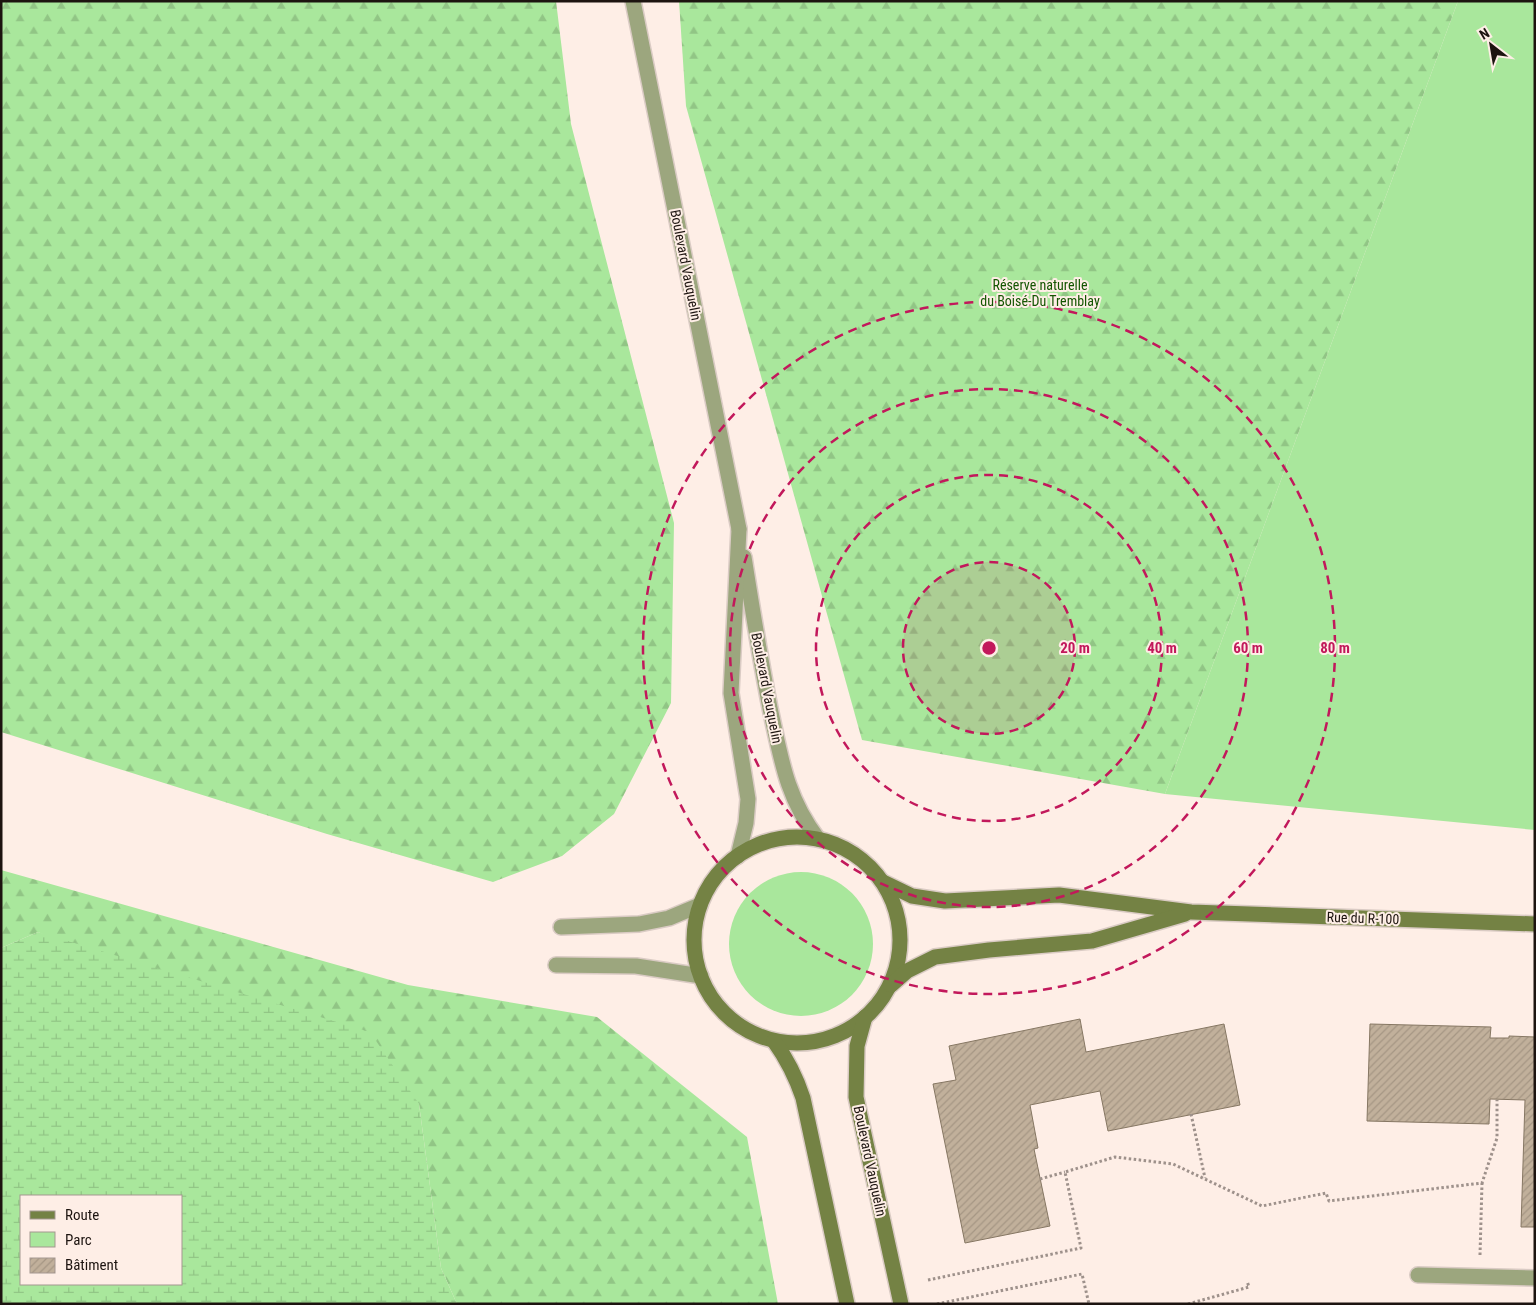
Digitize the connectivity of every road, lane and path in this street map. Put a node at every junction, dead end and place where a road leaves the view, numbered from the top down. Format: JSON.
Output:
{"nodes":[{"id":1,"x":632,"y":1,"type":"edge"},
{"id":2,"x":740,"y":528,"type":"junction"},
{"id":3,"x":818,"y":839,"type":"junction"},
{"id":4,"x":738,"y":856,"type":"junction"},
{"id":5,"x":883,"y":882,"type":"junction"},
{"id":6,"x":700,"y":905,"type":"junction"},
{"id":7,"x":1191,"y":912,"type":"junction"},
{"id":8,"x":1535,"y":924,"type":"edge"},
{"id":9,"x":561,"y":927,"type":"dead end"},
{"id":10,"x":556,"y":965,"type":"dead end"},
{"id":11,"x":701,"y":976,"type":"junction"},
{"id":12,"x":889,"y":987,"type":"junction"},
{"id":13,"x":865,"y":1017,"type":"junction"},
{"id":14,"x":774,"y":1040,"type":"junction"},
{"id":15,"x":1497,"y":1100,"type":"dead end"},
{"id":16,"x":1191,"y":1114,"type":"dead end"},
{"id":17,"x":1064,"y":1172,"type":"junction"},
{"id":18,"x":1205,"y":1178,"type":"junction"},
{"id":19,"x":1040,"y":1179,"type":"dead end"},
{"id":20,"x":1482,"y":1183,"type":"junction"},
{"id":21,"x":1418,"y":1275,"type":"dead end"},
{"id":22,"x":1480,"y":1277,"type":"junction"},
{"id":23,"x":1535,"y":1278,"type":"edge"},
{"id":24,"x":928,"y":1280,"type":"dead end"},
{"id":25,"x":1247,"y":1281,"type":"dead end"},
{"id":26,"x":846,"y":1304,"type":"edge"},
{"id":27,"x":901,"y":1304,"type":"edge"},
{"id":28,"x":937,"y":1304,"type":"edge"},
{"id":29,"x":1089,"y":1304,"type":"edge"},
{"id":30,"x":1188,"y":1304,"type":"edge"}],
"edges":[{"from":1,"to":2,"type":"street","name":"Boulevard Vauquelin"},
{"from":2,"to":3,"type":"street","name":"Boulevard Vauquelin"},
{"from":2,"to":4,"type":"street","name":"Boulevard Vauquelin"},
{"from":3,"to":4,"type":"street"},
{"from":3,"to":5,"type":"street"},
{"from":4,"to":6,"type":"street"},
{"from":5,"to":7,"type":"street","name":"Rue du R-100"},
{"from":5,"to":12,"type":"street"},
{"from":6,"to":9,"type":"street"},
{"from":6,"to":11,"type":"street"},
{"from":7,"to":8,"type":"street","name":"Rue du R-100"},
{"from":7,"to":12,"type":"street","name":"Rue du R-100"},
{"from":10,"to":11,"type":"street"},
{"from":11,"to":14,"type":"street"},
{"from":12,"to":13,"type":"street"},
{"from":13,"to":14,"type":"street"},
{"from":13,"to":27,"type":"street","name":"Boulevard Vauquelin"},
{"from":14,"to":26,"type":"street"},
{"from":15,"to":20,"type":"path"},
{"from":16,"to":18,"type":"path"},
{"from":17,"to":18,"type":"path"},
{"from":17,"to":19,"type":"path"},
{"from":17,"to":24,"type":"path"},
{"from":18,"to":20,"type":"path"},
{"from":20,"to":22,"type":"path"},
{"from":21,"to":22,"type":"street"},
{"from":22,"to":23,"type":"street"},
{"from":25,"to":30,"type":"path"},
{"from":28,"to":29,"type":"path"}]}
